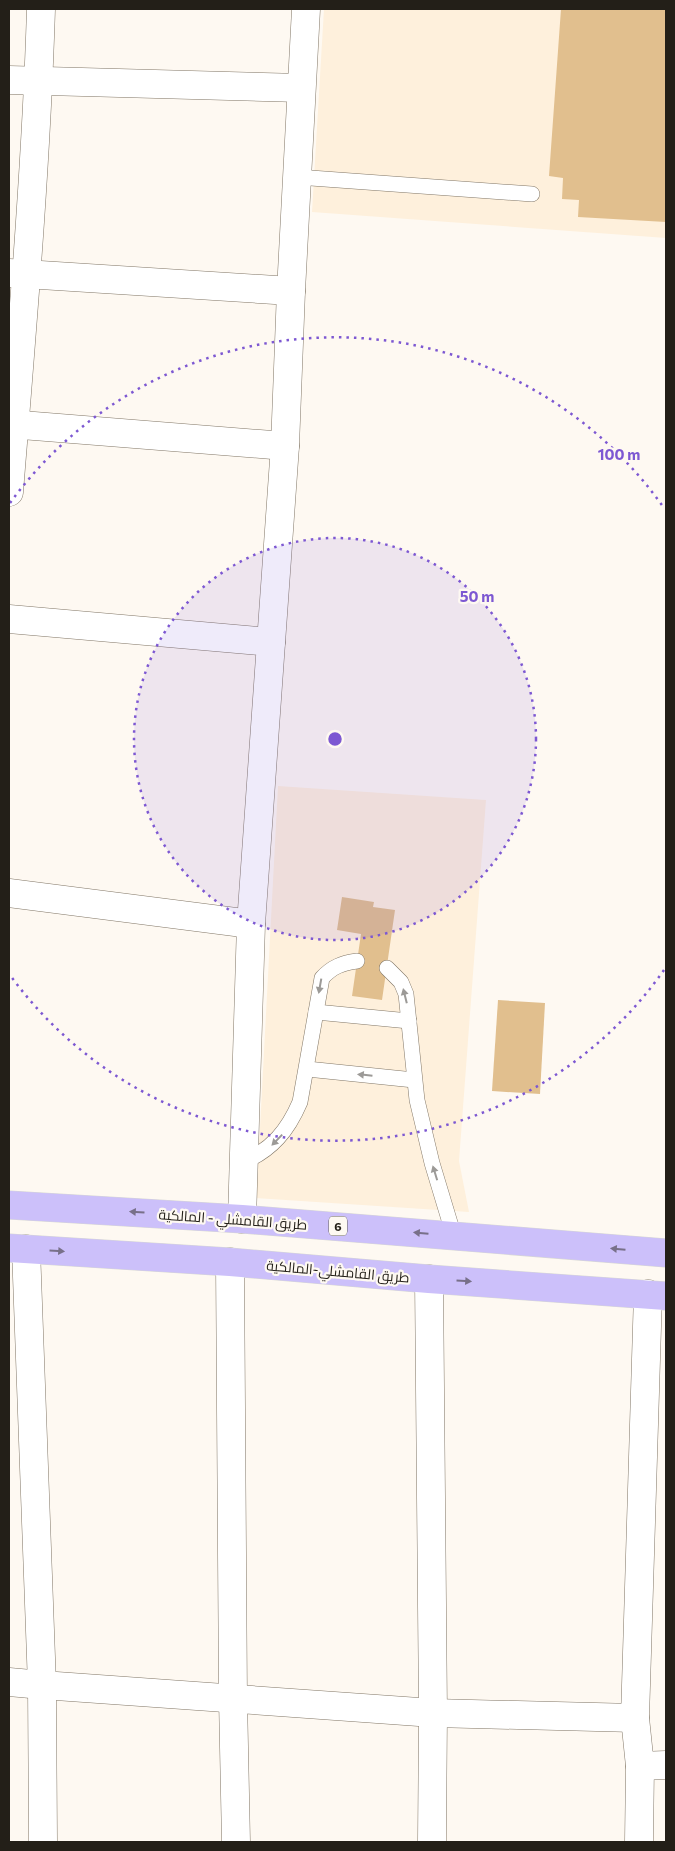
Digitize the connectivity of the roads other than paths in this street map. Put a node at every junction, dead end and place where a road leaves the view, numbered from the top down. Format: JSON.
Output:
{"nodes":[{"id":1,"x":41,"y":9,"type":"edge"},
{"id":2,"x":306,"y":9,"type":"edge"},
{"id":3,"x":9,"y":80,"type":"edge"},
{"id":4,"x":38,"y":81,"type":"junction"},
{"id":5,"x":301,"y":88,"type":"junction"},
{"id":6,"x":297,"y":177,"type":"junction"},
{"id":7,"x":532,"y":194,"type":"dead end"},
{"id":8,"x":17,"y":273,"type":"edge"},
{"id":9,"x":291,"y":291,"type":"junction"},
{"id":10,"x":12,"y":424,"type":"edge"},
{"id":11,"x":285,"y":446,"type":"junction"},
{"id":12,"x":9,"y":492,"type":"edge"},
{"id":13,"x":9,"y":619,"type":"edge"},
{"id":14,"x":271,"y":642,"type":"junction"},
{"id":15,"x":9,"y":893,"type":"edge"},
{"id":16,"x":251,"y":924,"type":"junction"},
{"id":17,"x":357,"y":961,"type":"dead end"},
{"id":18,"x":387,"y":968,"type":"dead end"},
{"id":19,"x":316,"y":1012,"type":"junction"},
{"id":20,"x":409,"y":1021,"type":"junction"},
{"id":21,"x":306,"y":1069,"type":"junction"},
{"id":22,"x":414,"y":1080,"type":"junction"},
{"id":23,"x":243,"y":1162,"type":"junction"},
{"id":24,"x":9,"y":1204,"type":"edge"},
{"id":25,"x":210,"y":1217,"type":"junction"},
{"id":26,"x":242,"y":1219,"type":"junction"},
{"id":27,"x":454,"y":1236,"type":"junction"},
{"id":28,"x":18,"y":1249,"type":"edge"},
{"id":29,"x":666,"y":1254,"type":"edge"},
{"id":30,"x":219,"y":1262,"type":"junction"},
{"id":31,"x":429,"y":1279,"type":"junction"},
{"id":32,"x":657,"y":1295,"type":"edge"},
{"id":33,"x":9,"y":1682,"type":"edge"},
{"id":34,"x":42,"y":1686,"type":"junction"},
{"id":35,"x":233,"y":1699,"type":"junction"},
{"id":36,"x":433,"y":1714,"type":"junction"},
{"id":37,"x":635,"y":1718,"type":"junction"},
{"id":38,"x":640,"y":1766,"type":"junction"},
{"id":39,"x":666,"y":1766,"type":"edge"},
{"id":40,"x":43,"y":1842,"type":"edge"},
{"id":41,"x":236,"y":1842,"type":"edge"},
{"id":42,"x":432,"y":1842,"type":"edge"},
{"id":43,"x":639,"y":1842,"type":"edge"}],
"edges":[{"from":1,"to":4,"type":"street"},
{"from":2,"to":5,"type":"street"},
{"from":3,"to":4,"type":"street"},
{"from":4,"to":5,"type":"street"},
{"from":4,"to":8,"type":"street"},
{"from":5,"to":6,"type":"street"},
{"from":6,"to":7,"type":"lane"},
{"from":6,"to":9,"type":"street"},
{"from":8,"to":9,"type":"street"},
{"from":8,"to":10,"type":"street"},
{"from":9,"to":11,"type":"street"},
{"from":10,"to":11,"type":"street"},
{"from":10,"to":12,"type":"street"},
{"from":11,"to":14,"type":"street"},
{"from":13,"to":14,"type":"street"},
{"from":14,"to":16,"type":"street"},
{"from":15,"to":16,"type":"street"},
{"from":16,"to":23,"type":"street"},
{"from":17,"to":19,"type":"lane","one_way":true},
{"from":20,"to":18,"type":"lane","one_way":true},
{"from":19,"to":20,"type":"lane"},
{"from":19,"to":21,"type":"lane"},
{"from":20,"to":22,"type":"lane"},
{"from":22,"to":21,"type":"lane","one_way":true},
{"from":21,"to":23,"type":"lane","one_way":true},
{"from":27,"to":22,"type":"lane","one_way":true},
{"from":23,"to":26,"type":"street"},
{"from":25,"to":24,"type":"highway","name":"طريق القامشلي - المالكية","number":"6","one_way":true},
{"from":25,"to":26,"type":"highway","name":"طريق القامشلي - المالكية","number":"6"},
{"from":25,"to":30,"type":"highway"},
{"from":27,"to":26,"type":"highway","name":"طريق القامشلي - المالكية","number":"6","one_way":true},
{"from":29,"to":27,"type":"highway","name":"طريق القامشلي - المالكية","number":"6","one_way":true},
{"from":28,"to":30,"type":"highway","name":"طريق القامشلي-المالكية","one_way":true},
{"from":28,"to":34,"type":"street"},
{"from":30,"to":31,"type":"highway","name":"طريق القامشلي-المالكية"},
{"from":30,"to":35,"type":"street"},
{"from":31,"to":32,"type":"highway","name":"طريق القامشلي-المالكية","one_way":true},
{"from":31,"to":36,"type":"street"},
{"from":32,"to":37,"type":"street"},
{"from":33,"to":34,"type":"street"},
{"from":34,"to":35,"type":"street"},
{"from":34,"to":40,"type":"street"},
{"from":35,"to":36,"type":"street"},
{"from":35,"to":41,"type":"street"},
{"from":36,"to":37,"type":"street"},
{"from":36,"to":42,"type":"street"},
{"from":37,"to":38,"type":"street"},
{"from":38,"to":39,"type":"street"},
{"from":38,"to":43,"type":"street"}]}
